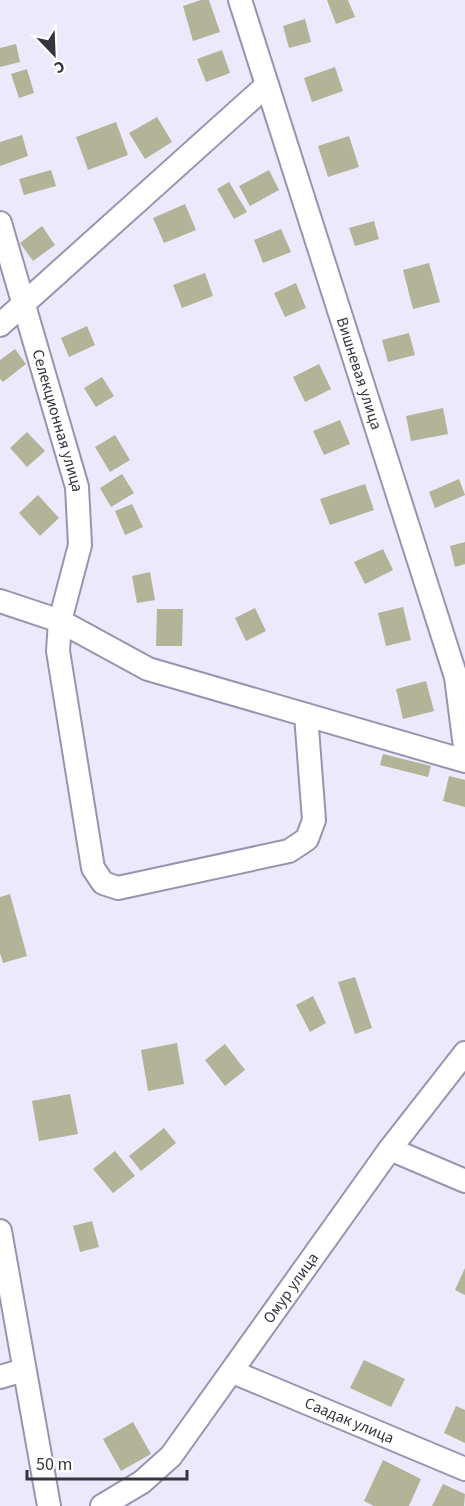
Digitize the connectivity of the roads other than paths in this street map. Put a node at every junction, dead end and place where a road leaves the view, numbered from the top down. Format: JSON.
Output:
{"nodes":[{"id":1,"x":240,"y":0,"type":"edge"},
{"id":2,"x":267,"y":85,"type":"junction"},
{"id":3,"x":0,"y":223,"type":"edge"},
{"id":4,"x":24,"y":304,"type":"junction"},
{"id":5,"x":0,"y":325,"type":"edge"},
{"id":6,"x":0,"y":601,"type":"edge"},
{"id":7,"x":60,"y":621,"type":"junction"},
{"id":8,"x":306,"y":715,"type":"junction"},
{"id":9,"x":465,"y":747,"type":"edge"},
{"id":10,"x":465,"y":760,"type":"edge"},
{"id":11,"x":465,"y":1053,"type":"edge"},
{"id":12,"x":390,"y":1149,"type":"junction"},
{"id":13,"x":465,"y":1181,"type":"edge"},
{"id":14,"x":0,"y":1231,"type":"edge"},
{"id":15,"x":24,"y":1370,"type":"junction"},
{"id":16,"x":233,"y":1372,"type":"junction"},
{"id":17,"x":0,"y":1377,"type":"edge"},
{"id":18,"x":465,"y":1469,"type":"edge"},
{"id":19,"x":49,"y":1506,"type":"edge"},
{"id":20,"x":102,"y":1506,"type":"edge"}],
"edges":[{"from":1,"to":2,"type":"street","name":"Вишневая улица"},
{"from":2,"to":4,"type":"street"},
{"from":2,"to":9,"type":"street","name":"Вишневая улица"},
{"from":3,"to":4,"type":"street","name":"Селекционная улица"},
{"from":4,"to":5,"type":"street"},
{"from":4,"to":7,"type":"street","name":"Селекционная улица"},
{"from":6,"to":7,"type":"street"},
{"from":7,"to":8,"type":"street"},
{"from":7,"to":8,"type":"street","name":"Селекционная улица"},
{"from":8,"to":10,"type":"street"},
{"from":11,"to":12,"type":"street","name":"Омур улица"},
{"from":12,"to":13,"type":"street"},
{"from":12,"to":16,"type":"street","name":"Омур улица"},
{"from":14,"to":15,"type":"street"},
{"from":15,"to":17,"type":"street"},
{"from":15,"to":19,"type":"street"},
{"from":16,"to":18,"type":"street","name":"Саадак улица"},
{"from":16,"to":20,"type":"street","name":"Омур улица"}]}
